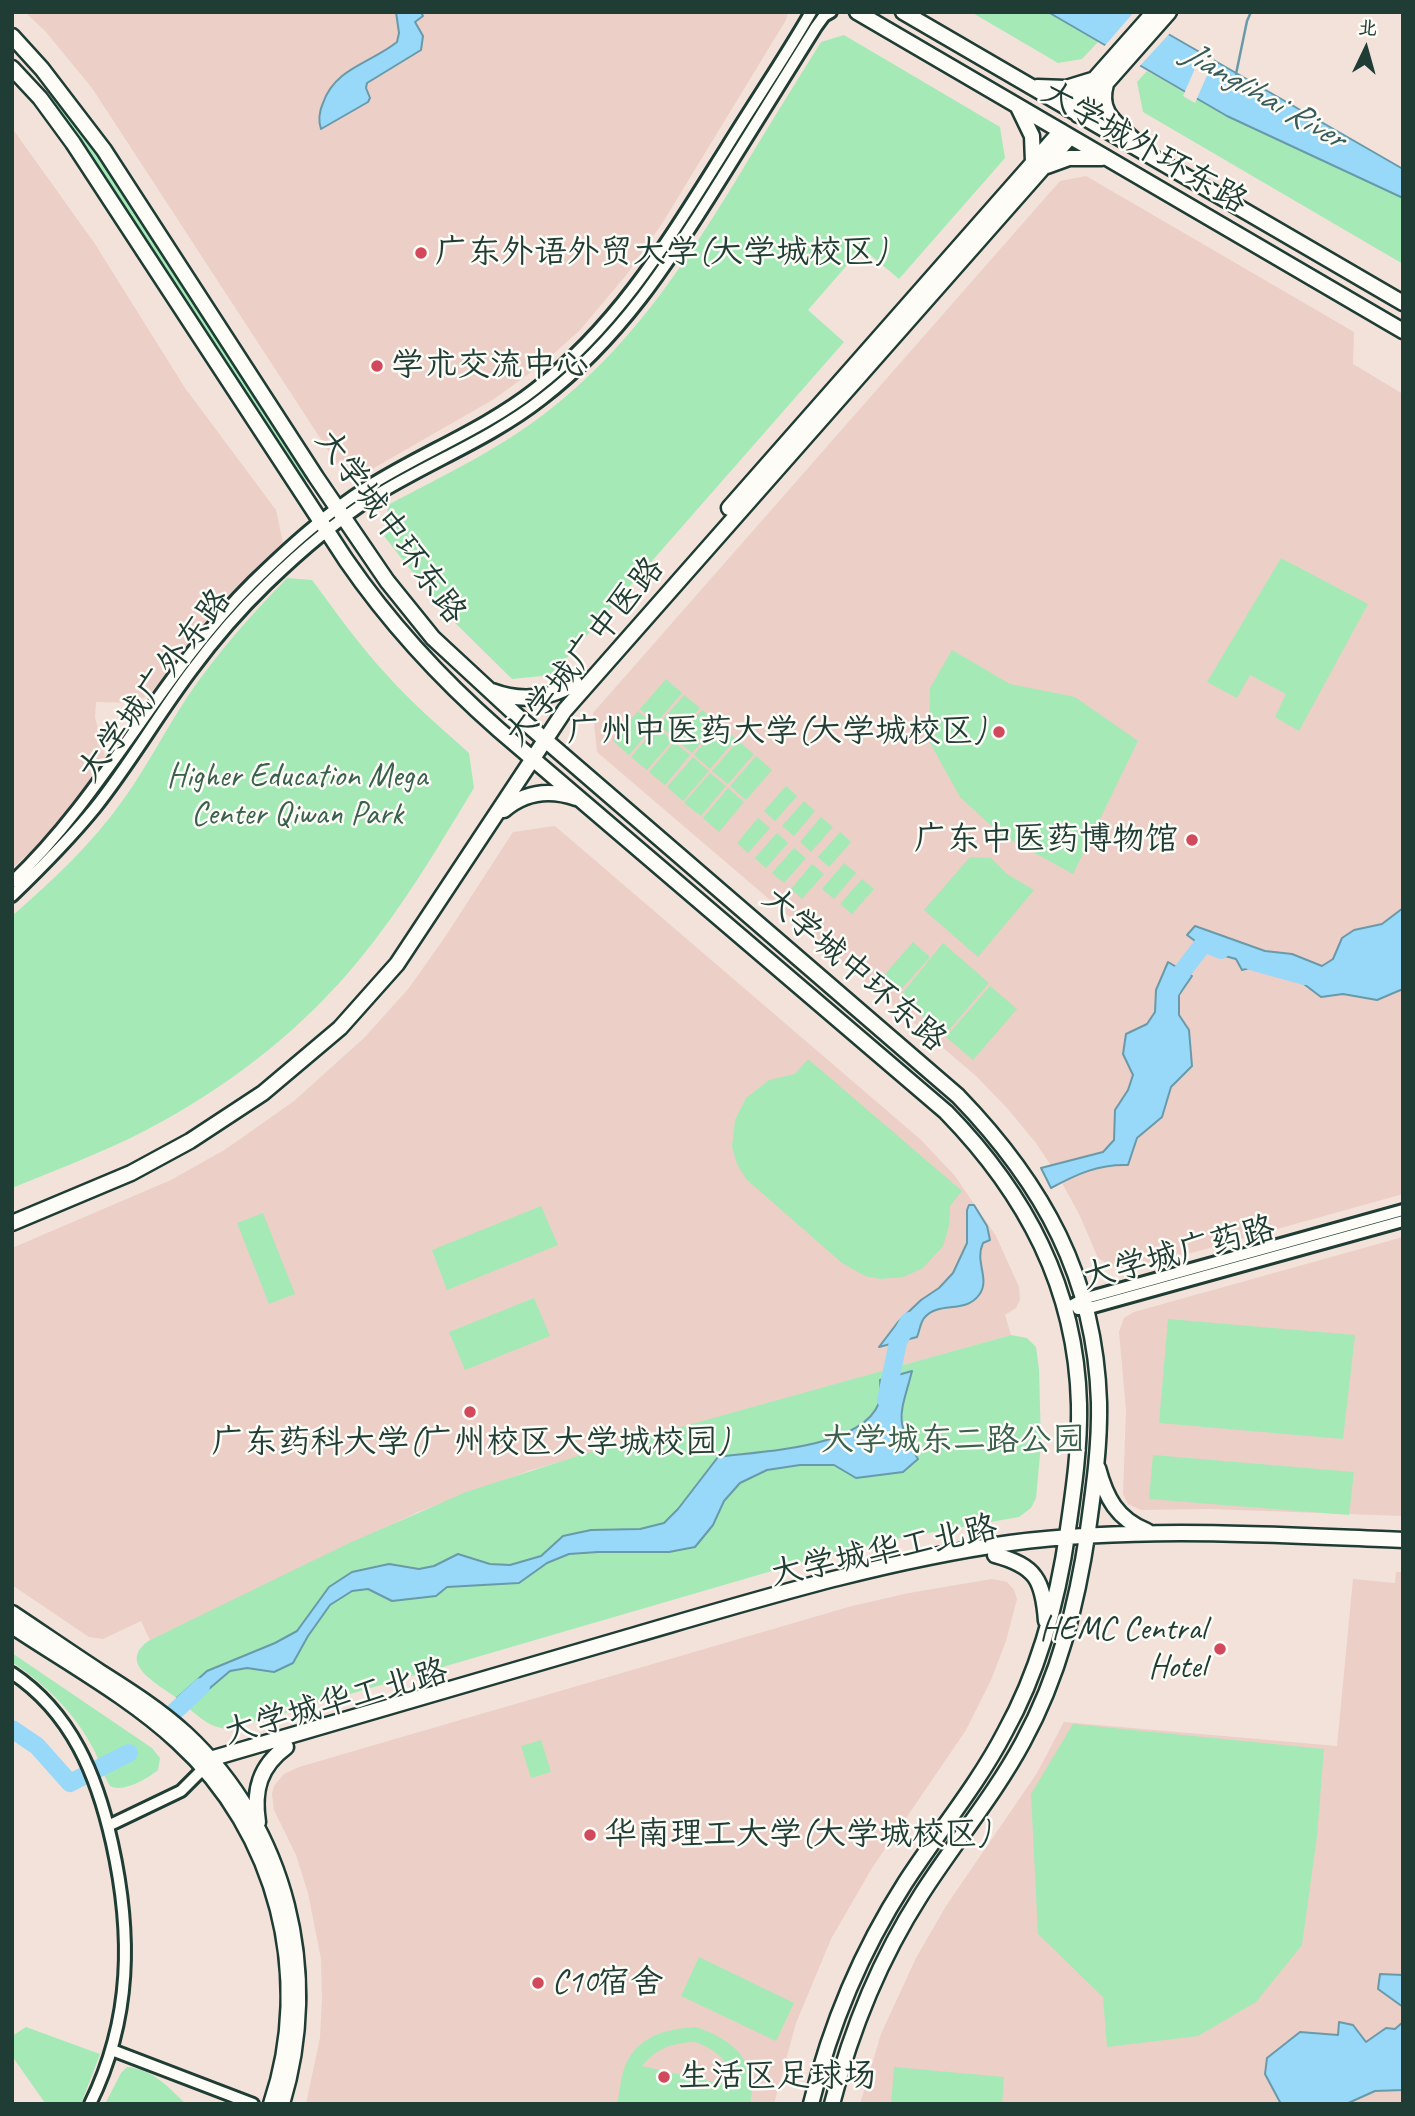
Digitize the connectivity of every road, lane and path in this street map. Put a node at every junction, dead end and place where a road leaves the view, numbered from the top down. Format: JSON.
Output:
{"nodes":[{"id":1,"x":811,"y":12,"type":"edge"},
{"id":2,"x":831,"y":12,"type":"edge"},
{"id":3,"x":857,"y":12,"type":"edge"},
{"id":4,"x":903,"y":12,"type":"edge"},
{"id":5,"x":1154,"y":12,"type":"edge"},
{"id":6,"x":1169,"y":12,"type":"edge"},
{"id":7,"x":12,"y":36,"type":"edge"},
{"id":8,"x":30,"y":55,"type":"junction"},
{"id":9,"x":13,"y":69,"type":"edge"},
{"id":10,"x":1105,"y":76,"type":"junction"},
{"id":11,"x":53,"y":83,"type":"junction"},
{"id":12,"x":1027,"y":85,"type":"junction"},
{"id":13,"x":37,"y":95,"type":"junction"},
{"id":14,"x":1017,"y":106,"type":"junction"},
{"id":15,"x":1073,"y":112,"type":"junction"},
{"id":16,"x":1065,"y":134,"type":"junction"},
{"id":17,"x":1147,"y":155,"type":"junction"},
{"id":18,"x":1107,"y":159,"type":"junction"},
{"id":19,"x":1038,"y":165,"type":"junction"},
{"id":20,"x":1403,"y":303,"type":"edge"},
{"id":21,"x":1403,"y":331,"type":"edge"},
{"id":22,"x":340,"y":513,"type":"junction"},
{"id":23,"x":324,"y":525,"type":"junction"},
{"id":24,"x":575,"y":683,"type":"junction"},
{"id":25,"x":486,"y":688,"type":"junction"},
{"id":26,"x":541,"y":737,"type":"junction"},
{"id":27,"x":529,"y":755,"type":"junction"},
{"id":28,"x":585,"y":803,"type":"junction"},
{"id":29,"x":495,"y":818,"type":"junction"},
{"id":30,"x":12,"y":882,"type":"edge"},
{"id":31,"x":12,"y":896,"type":"edge"},
{"id":32,"x":1403,"y":1210,"type":"edge"},
{"id":33,"x":12,"y":1213,"type":"edge"},
{"id":34,"x":1403,"y":1221,"type":"edge"},
{"id":35,"x":12,"y":1223,"type":"edge"},
{"id":36,"x":1084,"y":1304,"type":"junction"},
{"id":37,"x":1065,"y":1309,"type":"junction"},
{"id":38,"x":1097,"y":1460,"type":"junction"},
{"id":39,"x":1152,"y":1533,"type":"junction"},
{"id":40,"x":1403,"y":1540,"type":"edge"},
{"id":41,"x":1086,"y":1541,"type":"junction"},
{"id":42,"x":1066,"y":1542,"type":"junction"},
{"id":43,"x":1403,"y":1549,"type":"edge"},
{"id":44,"x":995,"y":1555,"type":"junction"},
{"id":45,"x":12,"y":1613,"type":"edge"},
{"id":46,"x":12,"y":1626,"type":"edge"},
{"id":47,"x":1046,"y":1635,"type":"junction"},
{"id":48,"x":12,"y":1674,"type":"edge"},
{"id":49,"x":286,"y":1747,"type":"junction"},
{"id":50,"x":210,"y":1765,"type":"junction"},
{"id":51,"x":108,"y":1826,"type":"junction"},
{"id":52,"x":261,"y":1833,"type":"junction"},
{"id":53,"x":112,"y":2050,"type":"junction"},
{"id":54,"x":90,"y":2104,"type":"edge"},
{"id":55,"x":253,"y":2104,"type":"edge"},
{"id":56,"x":271,"y":2104,"type":"edge"},
{"id":57,"x":282,"y":2104,"type":"edge"},
{"id":58,"x":811,"y":2104,"type":"edge"},
{"id":59,"x":832,"y":2104,"type":"edge"}],
"edges":[{"from":1,"to":22,"type":"street","name":"大学城广外东路"},
{"from":2,"to":22,"type":"street","name":"大学城广外东路"},
{"from":3,"to":14,"type":"main road","name":"大学城外环东路"},
{"from":4,"to":12,"type":"main road","name":"大学城外环东路"},
{"from":5,"to":10,"type":"main road"},
{"from":6,"to":10,"type":"main road"},
{"from":7,"to":8,"type":"main road","name":"大学城中环东路"},
{"from":8,"to":9,"type":"main road"},
{"from":8,"to":11,"type":"main road","name":"大学城中环东路"},
{"from":9,"to":13,"type":"main road","name":"大学城中环东路"},
{"from":10,"to":12,"type":"main road"},
{"from":10,"to":15,"type":"main road"},
{"from":10,"to":17,"type":"main road"},
{"from":11,"to":13,"type":"main road"},
{"from":11,"to":22,"type":"main road","name":"大学城中环东路"},
{"from":12,"to":15,"type":"main road","name":"大学城外环东路"},
{"from":13,"to":23,"type":"main road","name":"大学城中环东路"},
{"from":14,"to":16,"type":"main road","name":"大学城外环东路"},
{"from":14,"to":19,"type":"main road"},
{"from":15,"to":17,"type":"main road","name":"大学城外环东路"},
{"from":16,"to":18,"type":"main road","name":"大学城外环东路"},
{"from":16,"to":19,"type":"main road","name":"大学城广中医路"},
{"from":17,"to":20,"type":"main road","name":"大学城外环东路"},
{"from":18,"to":19,"type":"main road"},
{"from":18,"to":21,"type":"main road","name":"大学城外环东路"},
{"from":19,"to":24,"type":"main road","name":"大学城广中医路"},
{"from":19,"to":26,"type":"main road","name":"大学城广中医路"},
{"from":22,"to":23,"type":"street","name":"大学城广外东路"},
{"from":22,"to":25,"type":"main road","name":"大学城中环东路"},
{"from":23,"to":27,"type":"main road","name":"大学城中环东路"},
{"from":23,"to":30,"type":"street","name":"大学城广外东路"},
{"from":23,"to":31,"type":"street","name":"大学城广外东路"},
{"from":24,"to":25,"type":"main road"},
{"from":24,"to":26,"type":"main road","name":"大学城广中医路"},
{"from":25,"to":26,"type":"main road","name":"大学城中环东路"},
{"from":26,"to":27,"type":"main road","name":"大学城广中医路"},
{"from":26,"to":36,"type":"main road","name":"大学城中环东路"},
{"from":27,"to":28,"type":"main road","name":"大学城中环东路"},
{"from":27,"to":29,"type":"main road","name":"大学城广中医路"},
{"from":27,"to":33,"type":"main road","name":"大学城广中医路"},
{"from":28,"to":29,"type":"main road"},
{"from":28,"to":37,"type":"main road","name":"大学城中环东路"},
{"from":29,"to":35,"type":"main road","name":"大学城广中医路"},
{"from":32,"to":36,"type":"street","name":"大学城广药路"},
{"from":34,"to":36,"type":"street","name":"大学城广药路"},
{"from":36,"to":37,"type":"street","name":"大学城广药路"},
{"from":36,"to":38,"type":"main road","name":"大学城中环东路"},
{"from":37,"to":42,"type":"main road","name":"大学城中环东路"},
{"from":38,"to":39,"type":"main road"},
{"from":38,"to":41,"type":"main road","name":"大学城中环东路"},
{"from":39,"to":40,"type":"main road","name":"大学城华工北路"},
{"from":39,"to":41,"type":"main road","name":"大学城华工北路"},
{"from":41,"to":42,"type":"main road","name":"大学城华工北路"},
{"from":41,"to":43,"type":"main road","name":"大学城华工北路"},
{"from":41,"to":59,"type":"main road","name":"大学城中环东路"},
{"from":42,"to":44,"type":"main road","name":"大学城华工北路"},
{"from":42,"to":47,"type":"main road","name":"大学城中环东路"},
{"from":42,"to":50,"type":"main road","name":"大学城华工北路"},
{"from":44,"to":47,"type":"main road"},
{"from":44,"to":49,"type":"main road","name":"大学城华工北路"},
{"from":45,"to":50,"type":"main road"},
{"from":46,"to":50,"type":"main road"},
{"from":47,"to":58,"type":"main road","name":"大学城中环东路"},
{"from":48,"to":51,"type":"street"},
{"from":49,"to":50,"type":"main road","name":"大学城华工北路"},
{"from":49,"to":52,"type":"main road"},
{"from":50,"to":51,"type":"street"},
{"from":50,"to":52,"type":"main road"},
{"from":50,"to":56,"type":"main road"},
{"from":51,"to":53,"type":"street"},
{"from":52,"to":57,"type":"main road"},
{"from":53,"to":54,"type":"street"},
{"from":53,"to":55,"type":"street"}]}
